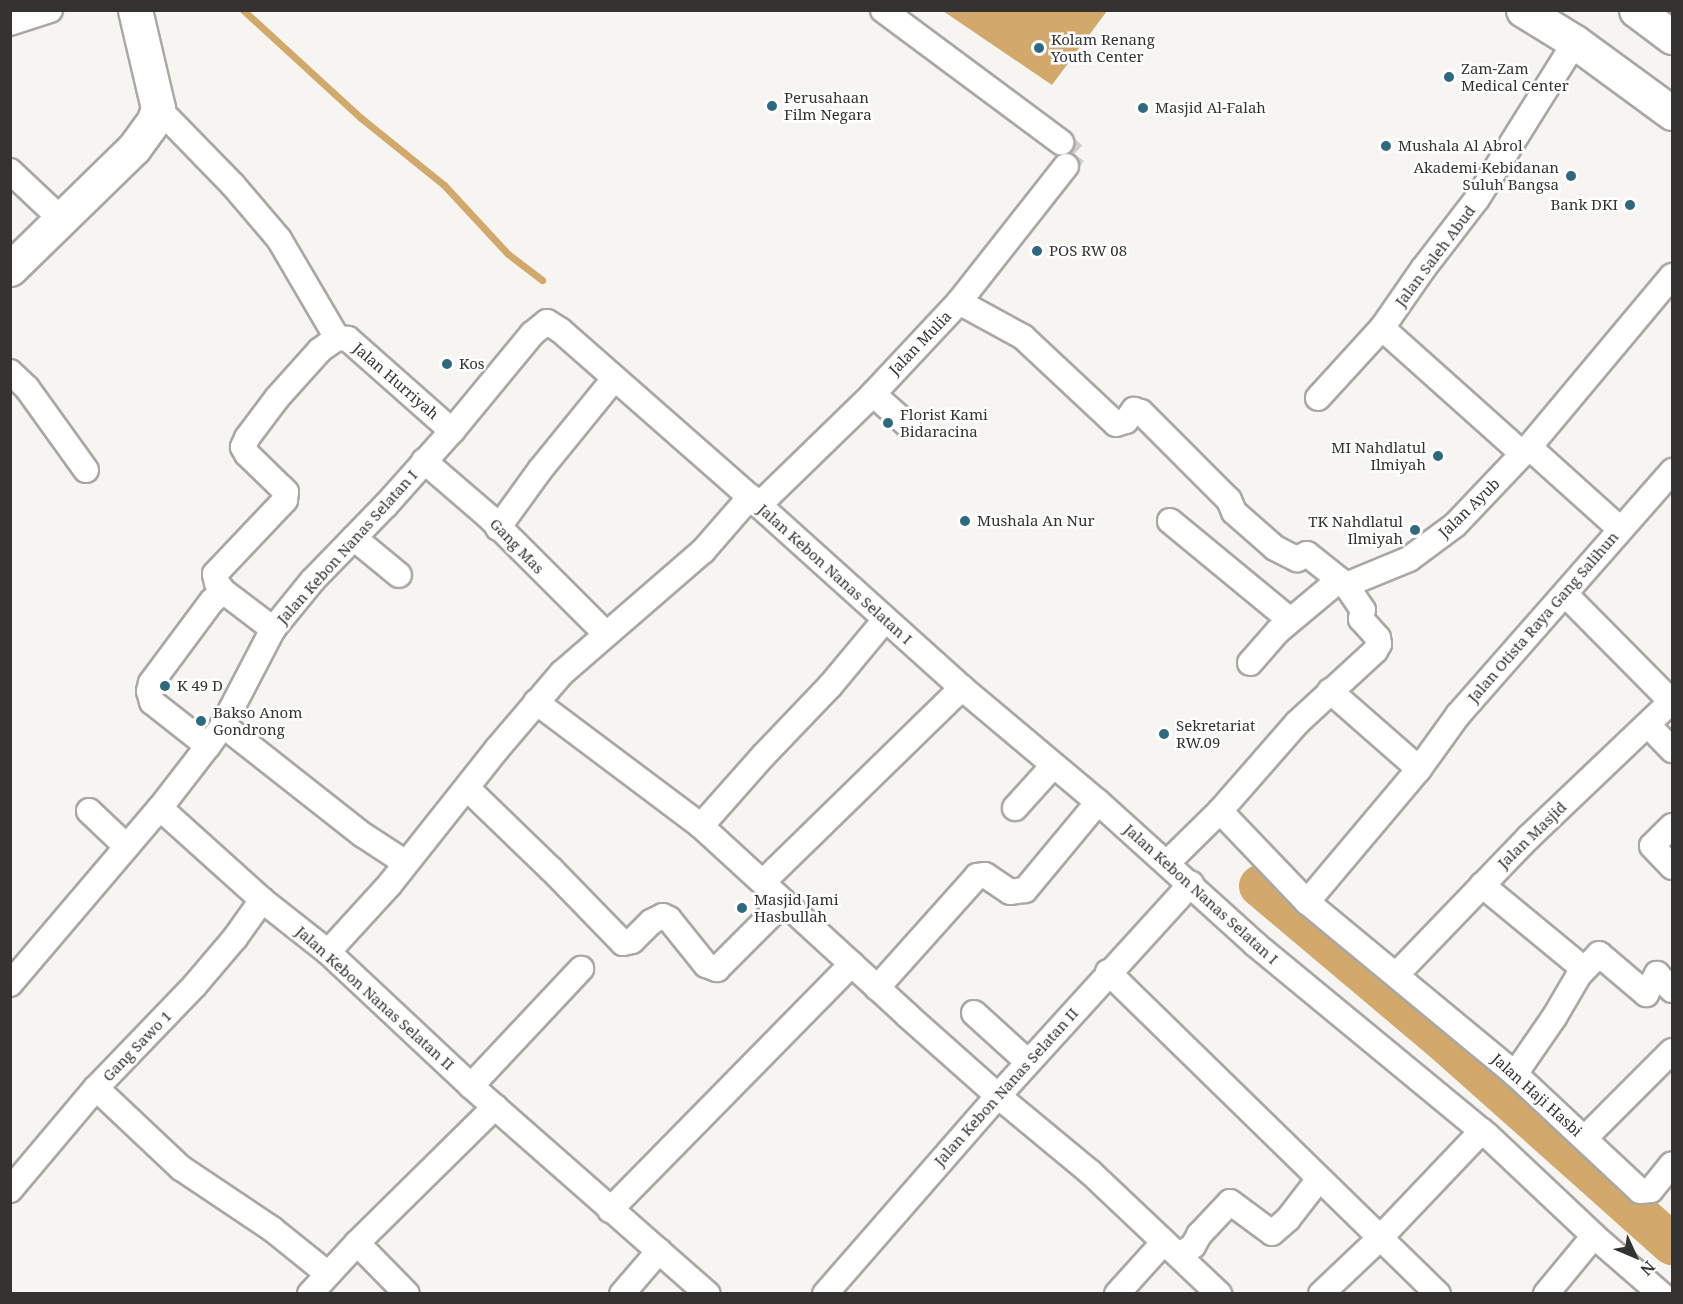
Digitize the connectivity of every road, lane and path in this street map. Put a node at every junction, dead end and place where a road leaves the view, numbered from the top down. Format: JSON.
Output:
{"nodes":[{"id":1,"x":50,"y":10,"type":"edge"},
{"id":2,"x":135,"y":10,"type":"edge"},
{"id":3,"x":883,"y":10,"type":"edge"},
{"id":4,"x":1523,"y":10,"type":"edge"},
{"id":5,"x":1636,"y":10,"type":"edge"},
{"id":6,"x":10,"y":23,"type":"edge"},
{"id":7,"x":1672,"y":37,"type":"edge"},
{"id":8,"x":1575,"y":42,"type":"junction"},
{"id":9,"x":158,"y":108,"type":"junction"},
{"id":10,"x":1672,"y":113,"type":"edge"},
{"id":11,"x":1061,"y":142,"type":"tunnel mouth"},
{"id":12,"x":1066,"y":166,"type":"dead end"},
{"id":13,"x":10,"y":171,"type":"edge"},
{"id":14,"x":61,"y":219,"type":"junction"},
{"id":15,"x":10,"y":269,"type":"edge"},
{"id":16,"x":1672,"y":276,"type":"edge"},
{"id":17,"x":959,"y":302,"type":"junction"},
{"id":18,"x":1382,"y":328,"type":"junction"},
{"id":19,"x":337,"y":338,"type":"junction"},
{"id":20,"x":10,"y":372,"type":"edge"},
{"id":21,"x":614,"y":379,"type":"junction"},
{"id":22,"x":873,"y":393,"type":"junction"},
{"id":23,"x":1318,"y":398,"type":"dead end"},
{"id":24,"x":908,"y":425,"type":"dead end"},
{"id":25,"x":452,"y":430,"type":"junction"},
{"id":26,"x":1526,"y":451,"type":"junction"},
{"id":27,"x":424,"y":461,"type":"junction"},
{"id":28,"x":86,"y":470,"type":"dead end"},
{"id":29,"x":1669,"y":482,"type":"edge"},
{"id":30,"x":754,"y":501,"type":"junction"},
{"id":31,"x":1170,"y":521,"type":"dead end"},
{"id":32,"x":498,"y":528,"type":"junction"},
{"id":33,"x":1620,"y":529,"type":"junction"},
{"id":34,"x":354,"y":538,"type":"junction"},
{"id":35,"x":399,"y":574,"type":"dead end"},
{"id":36,"x":1343,"y":582,"type":"junction"},
{"id":37,"x":223,"y":591,"type":"junction"},
{"id":38,"x":1565,"y":594,"type":"junction"},
{"id":39,"x":885,"y":620,"type":"junction"},
{"id":40,"x":1290,"y":620,"type":"junction"},
{"id":41,"x":273,"y":629,"type":"junction"},
{"id":42,"x":606,"y":634,"type":"junction"},
{"id":43,"x":1250,"y":663,"type":"dead end"},
{"id":44,"x":962,"y":688,"type":"junction"},
{"id":45,"x":1330,"y":691,"type":"junction"},
{"id":46,"x":536,"y":702,"type":"junction"},
{"id":47,"x":1672,"y":702,"type":"edge"},
{"id":48,"x":223,"y":725,"type":"junction"},
{"id":49,"x":1648,"y":725,"type":"junction"},
{"id":50,"x":208,"y":746,"type":"junction"},
{"id":51,"x":1672,"y":750,"type":"edge"},
{"id":52,"x":1053,"y":766,"type":"junction"},
{"id":53,"x":1419,"y":769,"type":"junction"},
{"id":54,"x":466,"y":788,"type":"junction"},
{"id":55,"x":1098,"y":802,"type":"junction"},
{"id":56,"x":160,"y":808,"type":"junction"},
{"id":57,"x":1015,"y":808,"type":"dead end"},
{"id":58,"x":89,"y":811,"type":"dead end"},
{"id":59,"x":1215,"y":815,"type":"junction"},
{"id":60,"x":701,"y":826,"type":"junction"},
{"id":61,"x":1672,"y":826,"type":"edge"},
{"id":62,"x":127,"y":847,"type":"junction"},
{"id":63,"x":406,"y":863,"type":"junction"},
{"id":64,"x":1167,"y":863,"type":"junction"},
{"id":65,"x":1672,"y":867,"type":"edge"},
{"id":66,"x":763,"y":882,"type":"junction"},
{"id":67,"x":1191,"y":884,"type":"junction"},
{"id":68,"x":1482,"y":885,"type":"junction"},
{"id":69,"x":262,"y":900,"type":"junction"},
{"id":70,"x":1307,"y":902,"type":"junction"},
{"id":71,"x":783,"y":903,"type":"junction"},
{"id":72,"x":328,"y":952,"type":"junction"},
{"id":73,"x":852,"y":964,"type":"junction"},
{"id":74,"x":581,"y":969,"type":"dead end"},
{"id":75,"x":1584,"y":969,"type":"junction"},
{"id":76,"x":1108,"y":972,"type":"junction"},
{"id":77,"x":1397,"y":974,"type":"junction"},
{"id":78,"x":10,"y":984,"type":"edge"},
{"id":79,"x":877,"y":988,"type":"junction"},
{"id":80,"x":1672,"y":990,"type":"edge"},
{"id":81,"x":974,"y":1013,"type":"dead end"},
{"id":82,"x":1672,"y":1051,"type":"edge"},
{"id":83,"x":1028,"y":1062,"type":"junction"},
{"id":84,"x":1515,"y":1074,"type":"junction"},
{"id":85,"x":471,"y":1086,"type":"junction"},
{"id":86,"x":96,"y":1088,"type":"junction"},
{"id":87,"x":998,"y":1096,"type":"junction"},
{"id":88,"x":495,"y":1107,"type":"junction"},
{"id":89,"x":1482,"y":1131,"type":"junction"},
{"id":90,"x":1585,"y":1138,"type":"junction"},
{"id":91,"x":1672,"y":1164,"type":"edge"},
{"id":92,"x":1319,"y":1179,"type":"junction"},
{"id":93,"x":10,"y":1190,"type":"edge"},
{"id":94,"x":610,"y":1210,"type":"junction"},
{"id":95,"x":1594,"y":1236,"type":"junction"},
{"id":96,"x":1380,"y":1238,"type":"junction"},
{"id":97,"x":357,"y":1243,"type":"junction"},
{"id":98,"x":1172,"y":1249,"type":"junction"},
{"id":99,"x":659,"y":1251,"type":"junction"},
{"id":100,"x":328,"y":1274,"type":"junction"},
{"id":101,"x":310,"y":1293,"type":"edge"},
{"id":102,"x":407,"y":1293,"type":"edge"},
{"id":103,"x":622,"y":1293,"type":"edge"},
{"id":104,"x":708,"y":1293,"type":"edge"},
{"id":105,"x":825,"y":1293,"type":"edge"},
{"id":106,"x":1117,"y":1293,"type":"edge"},
{"id":107,"x":1219,"y":1293,"type":"edge"},
{"id":108,"x":1321,"y":1293,"type":"edge"},
{"id":109,"x":1438,"y":1293,"type":"edge"},
{"id":110,"x":1546,"y":1293,"type":"edge"},
{"id":111,"x":1661,"y":1293,"type":"edge"}],
"edges":[{"from":1,"to":6,"type":"street"},
{"from":2,"to":9,"type":"street"},
{"from":3,"to":11,"type":"street"},
{"from":4,"to":8,"type":"street"},
{"from":5,"to":7,"type":"street"},
{"from":8,"to":10,"type":"street"},
{"from":8,"to":18,"type":"street","name":"Jalan Saleh Abud"},
{"from":9,"to":14,"type":"street"},
{"from":9,"to":19,"type":"street"},
{"from":12,"to":17,"type":"street","name":"Jalan Mulia"},
{"from":13,"to":14,"type":"street"},
{"from":14,"to":15,"type":"street"},
{"from":16,"to":26,"type":"street","name":"Jalan Ayub"},
{"from":17,"to":22,"type":"street","name":"Jalan Mulia"},
{"from":17,"to":36,"type":"street"},
{"from":18,"to":23,"type":"street","name":"Jalan Saleh Abud"},
{"from":18,"to":26,"type":"street"},
{"from":19,"to":25,"type":"street","name":"Jalan Hurriyah"},
{"from":19,"to":37,"type":"street"},
{"from":20,"to":28,"type":"street"},
{"from":21,"to":25,"type":"street","name":"Jalan Kebon Nanas Selatan I"},
{"from":21,"to":30,"type":"street","name":"Jalan Kebon Nanas Selatan I"},
{"from":21,"to":32,"type":"street"},
{"from":22,"to":24,"type":"street"},
{"from":22,"to":30,"type":"street","name":"Jalan Mulia"},
{"from":25,"to":27,"type":"street","name":"Jalan Kebon Nanas Selatan I"},
{"from":26,"to":33,"type":"street"},
{"from":26,"to":36,"type":"street","name":"Jalan Ayub"},
{"from":27,"to":32,"type":"street","name":"Gang Mas"},
{"from":27,"to":34,"type":"street","name":"Jalan Kebon Nanas Selatan I"},
{"from":29,"to":33,"type":"street","name":"Jalan Otista Raya Gang Salihun"},
{"from":30,"to":39,"type":"street","name":"Jalan Kebon Nanas Selatan I"},
{"from":30,"to":42,"type":"street","name":"Jalan Mulia"},
{"from":31,"to":40,"type":"street"},
{"from":32,"to":42,"type":"street","name":"Gang Mas"},
{"from":33,"to":38,"type":"street","name":"Jalan Otista Raya Gang Salihun"},
{"from":34,"to":35,"type":"street"},
{"from":34,"to":41,"type":"street","name":"Jalan Kebon Nanas Selatan I"},
{"from":36,"to":40,"type":"street","name":"Jalan Ayub"},
{"from":36,"to":45,"type":"street"},
{"from":37,"to":41,"type":"street"},
{"from":37,"to":50,"type":"street"},
{"from":38,"to":47,"type":"street"},
{"from":38,"to":53,"type":"street","name":"Jalan Otista Raya Gang Salihun"},
{"from":39,"to":44,"type":"street","name":"Jalan Kebon Nanas Selatan I"},
{"from":39,"to":60,"type":"street"},
{"from":40,"to":43,"type":"street","name":"Jalan Ayub"},
{"from":41,"to":48,"type":"street","name":"Jalan Kebon Nanas Selatan I"},
{"from":42,"to":46,"type":"street","name":"Jalan Mulia"},
{"from":44,"to":52,"type":"street","name":"Jalan Kebon Nanas Selatan I"},
{"from":44,"to":66,"type":"street"},
{"from":45,"to":53,"type":"street"},
{"from":45,"to":59,"type":"street"},
{"from":46,"to":54,"type":"street","name":"Jalan Mulia"},
{"from":46,"to":60,"type":"street"},
{"from":47,"to":49,"type":"street","name":"Jalan Masjid"},
{"from":48,"to":50,"type":"street","name":"Jalan Kebon Nanas Selatan I"},
{"from":48,"to":63,"type":"street"},
{"from":49,"to":51,"type":"street"},
{"from":49,"to":68,"type":"street","name":"Jalan Masjid"},
{"from":50,"to":56,"type":"street","name":"Jalan Kebon Nanas Selatan I"},
{"from":52,"to":55,"type":"street","name":"Jalan Kebon Nanas Selatan I"},
{"from":52,"to":57,"type":"street"},
{"from":53,"to":70,"type":"street","name":"Jalan Otista Raya Gang Salihun"},
{"from":54,"to":63,"type":"street","name":"Jalan Mulia"},
{"from":54,"to":71,"type":"street"},
{"from":55,"to":64,"type":"street","name":"Jalan Kebon Nanas Selatan I"},
{"from":55,"to":79,"type":"street"},
{"from":56,"to":62,"type":"street"},
{"from":56,"to":69,"type":"street","name":"Jalan Kebon Nanas Selatan II"},
{"from":58,"to":62,"type":"street"},
{"from":59,"to":64,"type":"street"},
{"from":59,"to":70,"type":"street","name":"Jalan Haji Hasbi"},
{"from":60,"to":66,"type":"street"},
{"from":61,"to":65,"type":"street"},
{"from":62,"to":78,"type":"street"},
{"from":63,"to":72,"type":"street","name":"Jalan Mulia"},
{"from":64,"to":67,"type":"street","name":"Jalan Kebon Nanas Selatan I"},
{"from":66,"to":71,"type":"street"},
{"from":67,"to":76,"type":"street","name":"Jalan Kebon Nanas Selatan II"},
{"from":67,"to":89,"type":"street","name":"Jalan Kebon Nanas Selatan I"},
{"from":68,"to":75,"type":"street"},
{"from":68,"to":77,"type":"street","name":"Jalan Masjid"},
{"from":69,"to":72,"type":"street","name":"Jalan Kebon Nanas Selatan II"},
{"from":69,"to":86,"type":"street","name":"Gang Sawo 1"},
{"from":70,"to":77,"type":"street","name":"Jalan Haji Hasbi"},
{"from":71,"to":73,"type":"street"},
{"from":72,"to":85,"type":"street","name":"Jalan Kebon Nanas Selatan II"},
{"from":73,"to":79,"type":"street"},
{"from":73,"to":94,"type":"street"},
{"from":74,"to":85,"type":"street"},
{"from":75,"to":80,"type":"street"},
{"from":75,"to":84,"type":"street"},
{"from":76,"to":83,"type":"street","name":"Jalan Kebon Nanas Selatan II"},
{"from":76,"to":92,"type":"street"},
{"from":77,"to":84,"type":"street","name":"Jalan Haji Hasbi"},
{"from":79,"to":87,"type":"street"},
{"from":81,"to":83,"type":"street"},
{"from":82,"to":90,"type":"street"},
{"from":83,"to":87,"type":"street","name":"Jalan Kebon Nanas Selatan II"},
{"from":84,"to":90,"type":"street","name":"Jalan Haji Hasbi"},
{"from":85,"to":88,"type":"street","name":"Jalan Kebon Nanas Selatan II"},
{"from":86,"to":93,"type":"street","name":"Gang Sawo 1"},
{"from":86,"to":100,"type":"street"},
{"from":87,"to":98,"type":"street"},
{"from":87,"to":105,"type":"street","name":"Jalan Kebon Nanas Selatan II"},
{"from":88,"to":94,"type":"street","name":"Jalan Kebon Nanas Selatan II"},
{"from":88,"to":97,"type":"street"},
{"from":89,"to":95,"type":"street","name":"Jalan Kebon Nanas Selatan I"},
{"from":89,"to":96,"type":"street"},
{"from":90,"to":91,"type":"street","name":"Jalan Haji Hasbi"},
{"from":92,"to":96,"type":"street"},
{"from":92,"to":98,"type":"street"},
{"from":94,"to":99,"type":"street","name":"Jalan Kebon Nanas Selatan II"},
{"from":95,"to":110,"type":"street"},
{"from":95,"to":111,"type":"street","name":"Jalan Kebon Nanas Selatan I"},
{"from":96,"to":108,"type":"street"},
{"from":96,"to":109,"type":"street"},
{"from":97,"to":100,"type":"street"},
{"from":97,"to":102,"type":"street"},
{"from":98,"to":106,"type":"street"},
{"from":98,"to":107,"type":"street"},
{"from":99,"to":103,"type":"street"},
{"from":99,"to":104,"type":"street","name":"Jalan Kebon Nanas Selatan II"},
{"from":100,"to":101,"type":"street"}]}
